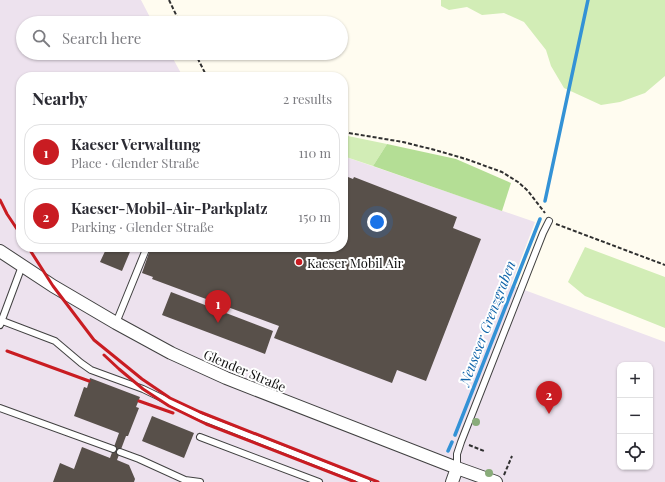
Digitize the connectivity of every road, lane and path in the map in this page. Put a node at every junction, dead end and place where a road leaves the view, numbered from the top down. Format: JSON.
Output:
{"nodes":[{"id":1,"x":168,"y":0,"type":"edge"},
{"id":2,"x":176,"y":16,"type":"edge"},
{"id":3,"x":198,"y":60,"type":"edge"},
{"id":4,"x":204,"y":72,"type":"edge"},
{"id":5,"x":348,"y":133,"type":"edge"},
{"id":6,"x":549,"y":221,"type":"junction"},
{"id":7,"x":145,"y":252,"type":"edge"},
{"id":8,"x":1,"y":254,"type":"edge"},
{"id":9,"x":665,"y":265,"type":"edge"},
{"id":10,"x":22,"y":266,"type":"junction"},
{"id":11,"x":0,"y":322,"type":"edge"},
{"id":12,"x":116,"y":323,"type":"junction"},
{"id":13,"x":0,"y":408,"type":"edge"},
{"id":14,"x":200,"y":437,"type":"dead end"},
{"id":15,"x":461,"y":442,"type":"junction"},
{"id":16,"x":113,"y":450,"type":"dead end"},
{"id":17,"x":120,"y":452,"type":"dead end"},
{"id":18,"x":484,"y":452,"type":"dead end"},
{"id":19,"x":512,"y":456,"type":"dead end"},
{"id":20,"x":457,"y":468,"type":"junction"},
{"id":21,"x":500,"y":479,"type":"edge"},
{"id":22,"x":185,"y":481,"type":"edge"},
{"id":23,"x":200,"y":482,"type":"edge"},
{"id":24,"x":319,"y":482,"type":"edge"},
{"id":25,"x":367,"y":482,"type":"edge"},
{"id":26,"x":452,"y":482,"type":"edge"}],
"edges":[{"from":1,"to":2,"type":"path"},
{"from":3,"to":4,"type":"path"},
{"from":5,"to":6,"type":"path"},
{"from":6,"to":9,"type":"path"},
{"from":6,"to":15,"type":"lane"},
{"from":7,"to":12,"type":"lane"},
{"from":8,"to":10,"type":"street","name":"Glender Straße"},
{"from":10,"to":11,"type":"lane"},
{"from":10,"to":12,"type":"street","name":"Glender Straße"},
{"from":11,"to":25,"type":"lane"},
{"from":12,"to":20,"type":"street","name":"Glender Straße"},
{"from":13,"to":16,"type":"lane"},
{"from":14,"to":24,"type":"lane"},
{"from":15,"to":18,"type":"path"},
{"from":15,"to":20,"type":"lane"},
{"from":17,"to":22,"type":"lane"},
{"from":19,"to":21,"type":"path"},
{"from":20,"to":21,"type":"street","name":"Glender Straße"},
{"from":20,"to":26,"type":"street"},
{"from":22,"to":23,"type":"lane"}]}
